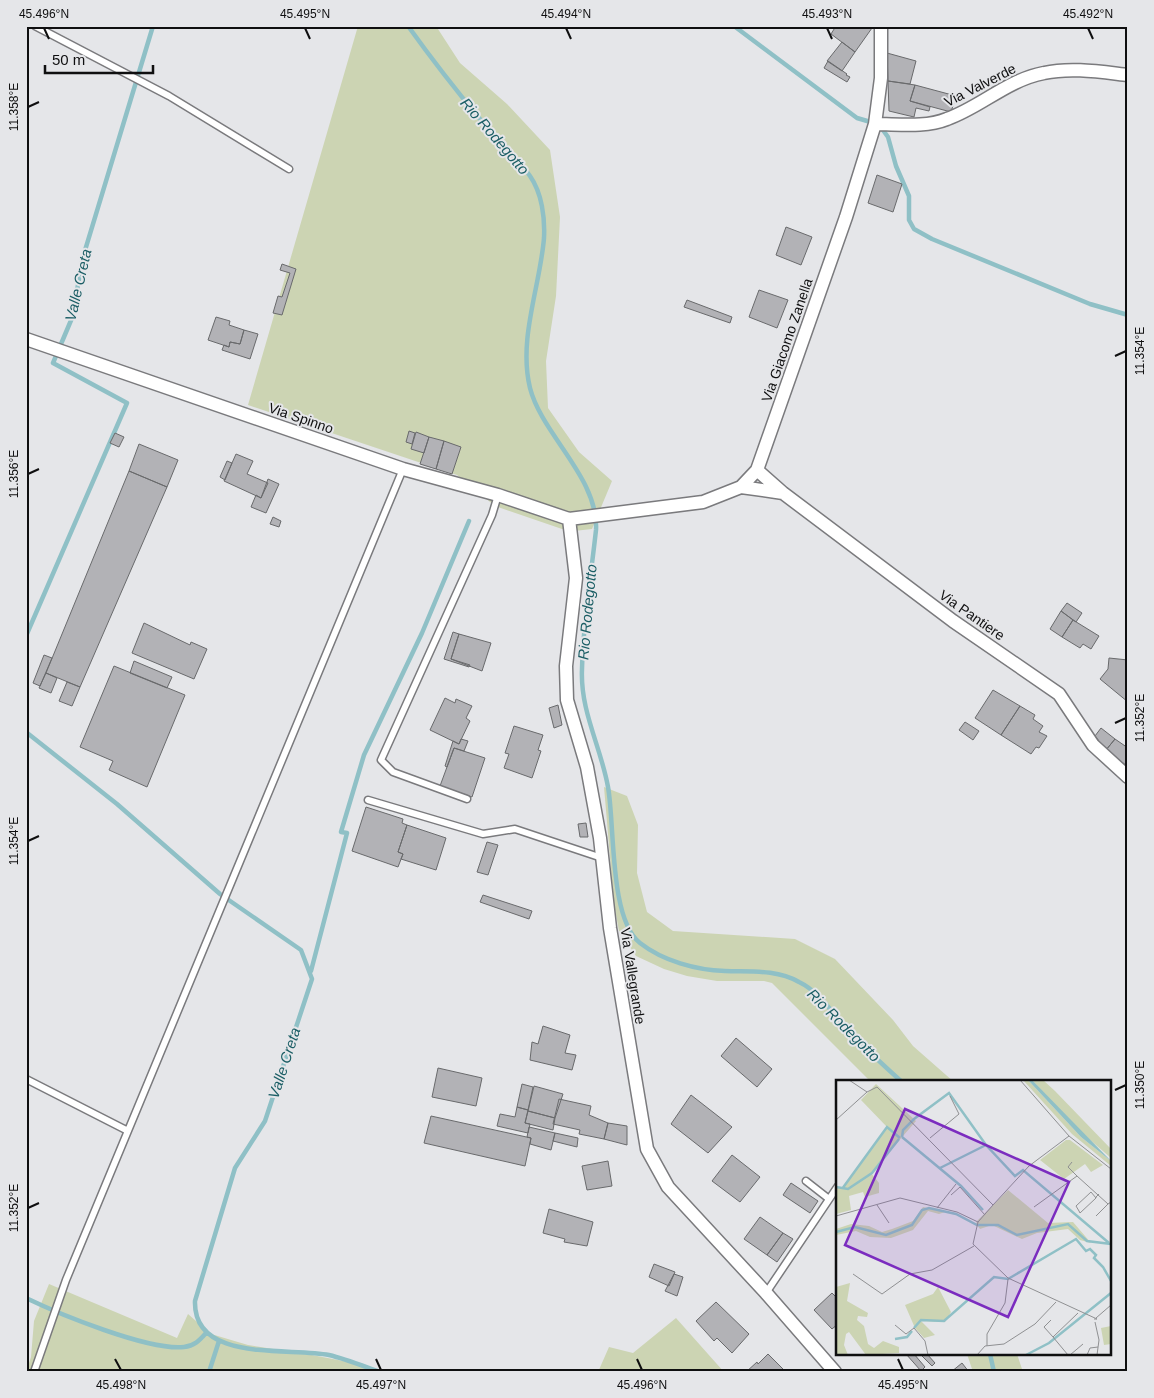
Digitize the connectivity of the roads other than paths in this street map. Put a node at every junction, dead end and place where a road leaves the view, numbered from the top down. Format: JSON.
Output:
{"nodes":[{"id":1,"x":35,"y":26,"type":"edge"},
{"id":2,"x":881,"y":26,"type":"edge"},
{"id":3,"x":1128,"y":75,"type":"edge"},
{"id":4,"x":875,"y":124,"type":"junction"},
{"id":5,"x":289,"y":169,"type":"dead end"},
{"id":6,"x":26,"y":339,"type":"edge"},
{"id":7,"x":403,"y":469,"type":"junction"},
{"id":8,"x":757,"y":470,"type":"junction"},
{"id":9,"x":741,"y":487,"type":"junction"},
{"id":10,"x":783,"y":493,"type":"junction"},
{"id":11,"x":498,"y":495,"type":"junction"},
{"id":12,"x":569,"y":519,"type":"junction"},
{"id":13,"x":1128,"y":777,"type":"edge"},
{"id":14,"x":368,"y":800,"type":"dead end"},
{"id":15,"x":467,"y":800,"type":"dead end"},
{"id":16,"x":602,"y":858,"type":"junction"},
{"id":17,"x":26,"y":1079,"type":"edge"},
{"id":18,"x":128,"y":1131,"type":"junction"},
{"id":19,"x":806,"y":1181,"type":"dead end"},
{"id":20,"x":836,"y":1189,"type":"edge"},
{"id":21,"x":829,"y":1199,"type":"junction"},
{"id":22,"x":766,"y":1292,"type":"junction"},
{"id":23,"x":34,"y":1372,"type":"edge"},
{"id":24,"x":835,"y":1372,"type":"edge"}],
"edges":[{"from":1,"to":5,"type":"lane"},
{"from":2,"to":4,"type":"street","name":"Via Giacomo Zanella"},
{"from":3,"to":4,"type":"street","name":"Via Valverde"},
{"from":4,"to":8,"type":"street","name":"Via Giacomo Zanella"},
{"from":6,"to":7,"type":"street","name":"Via Spinno"},
{"from":7,"to":11,"type":"street","name":"Via Spinno"},
{"from":7,"to":18,"type":"lane"},
{"from":8,"to":9,"type":"street","name":"Via Giacomo Zanella"},
{"from":8,"to":10,"type":"street","name":"Via Pantiere"},
{"from":9,"to":10,"type":"street","name":"Via Pantiere"},
{"from":9,"to":12,"type":"street","name":"Via Giacomo Zanella"},
{"from":10,"to":13,"type":"street","name":"Via Pantiere"},
{"from":11,"to":12,"type":"street","name":"Via Spinno"},
{"from":11,"to":15,"type":"lane"},
{"from":12,"to":16,"type":"street","name":"Via Vallegrande"},
{"from":14,"to":16,"type":"lane"},
{"from":16,"to":22,"type":"street","name":"Via Vallegrande"},
{"from":17,"to":18,"type":"lane"},
{"from":18,"to":23,"type":"lane"},
{"from":19,"to":21,"type":"lane"},
{"from":20,"to":21,"type":"lane"},
{"from":21,"to":22,"type":"lane"},
{"from":22,"to":24,"type":"street","name":"Via Vallegrande"}]}
